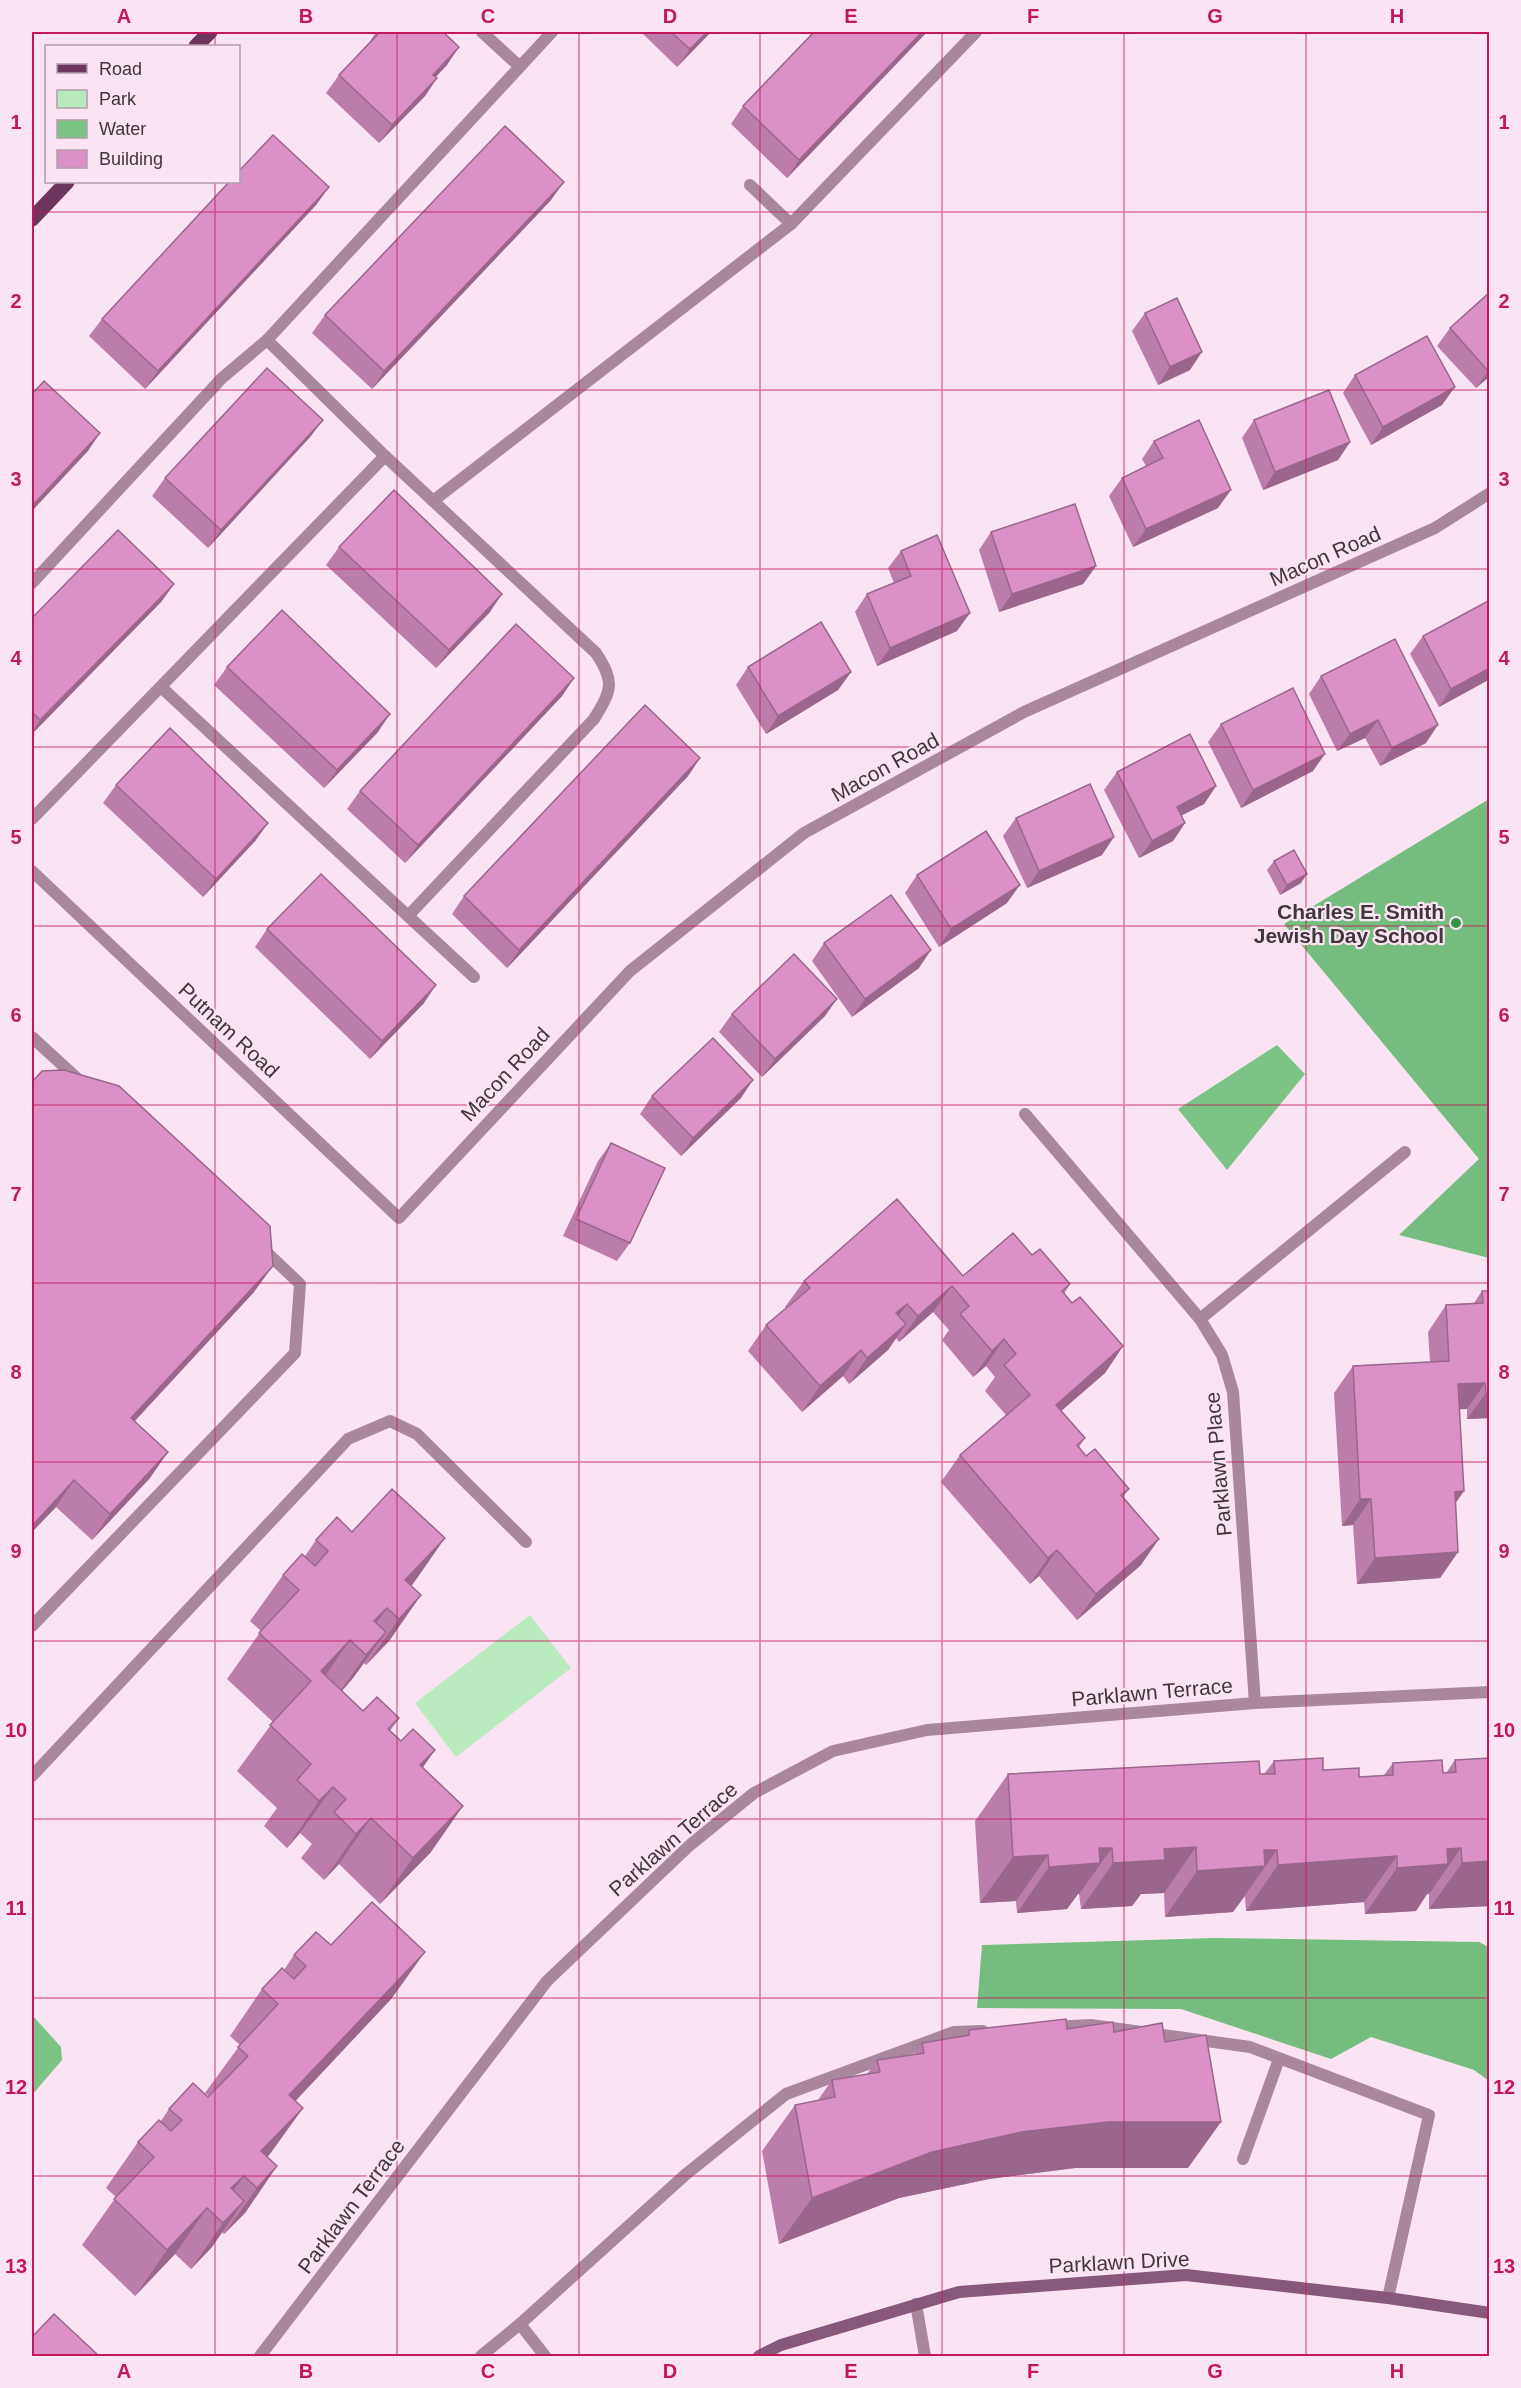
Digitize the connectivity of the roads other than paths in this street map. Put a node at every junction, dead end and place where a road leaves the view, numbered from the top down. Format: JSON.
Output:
{"nodes":[{"id":1,"x":210,"y":32,"type":"edge"},
{"id":2,"x":482,"y":32,"type":"edge"},
{"id":3,"x":552,"y":32,"type":"edge"},
{"id":4,"x":976,"y":32,"type":"edge"},
{"id":5,"x":197,"y":45,"type":"edge"},
{"id":6,"x":519,"y":66,"type":"junction"},
{"id":7,"x":66,"y":183,"type":"edge"},
{"id":8,"x":750,"y":185,"type":"dead end"},
{"id":9,"x":32,"y":219,"type":"edge"},
{"id":10,"x":791,"y":224,"type":"junction"},
{"id":11,"x":267,"y":340,"type":"junction"},
{"id":12,"x":385,"y":456,"type":"junction"},
{"id":13,"x":1490,"y":493,"type":"edge"},
{"id":14,"x":433,"y":501,"type":"junction"},
{"id":15,"x":32,"y":583,"type":"edge"},
{"id":16,"x":161,"y":687,"type":"junction"},
{"id":17,"x":32,"y":819,"type":"edge"},
{"id":18,"x":32,"y":872,"type":"edge"},
{"id":19,"x":408,"y":916,"type":"junction"},
{"id":20,"x":474,"y":977,"type":"dead end"},
{"id":21,"x":32,"y":1037,"type":"edge"},
{"id":22,"x":92,"y":1093,"type":"edge"},
{"id":23,"x":1025,"y":1114,"type":"dead end"},
{"id":24,"x":1405,"y":1152,"type":"dead end"},
{"id":25,"x":399,"y":1218,"type":"joint"},
{"id":26,"x":248,"y":1236,"type":"edge"},
{"id":27,"x":1200,"y":1319,"type":"junction"},
{"id":28,"x":526,"y":1542,"type":"dead end"},
{"id":29,"x":32,"y":1626,"type":"edge"},
{"id":30,"x":1490,"y":1692,"type":"edge"},
{"id":31,"x":1255,"y":1703,"type":"junction"},
{"id":32,"x":32,"y":1776,"type":"edge"},
{"id":33,"x":1034,"y":2028,"type":"edge"},
{"id":34,"x":1000,"y":2030,"type":"edge"},
{"id":35,"x":1279,"y":2059,"type":"junction"},
{"id":36,"x":1243,"y":2159,"type":"dead end"},
{"id":37,"x":1388,"y":2298,"type":"junction"},
{"id":38,"x":916,"y":2304,"type":"junction"},
{"id":39,"x":1490,"y":2313,"type":"edge"},
{"id":40,"x":520,"y":2324,"type":"junction"},
{"id":41,"x":260,"y":2356,"type":"edge"},
{"id":42,"x":481,"y":2356,"type":"edge"},
{"id":43,"x":545,"y":2356,"type":"edge"},
{"id":44,"x":759,"y":2356,"type":"edge"},
{"id":45,"x":925,"y":2356,"type":"edge"}],
"edges":[{"from":1,"to":5,"type":"main road"},
{"from":2,"to":6,"type":"street"},
{"from":3,"to":6,"type":"street"},
{"from":4,"to":10,"type":"street"},
{"from":6,"to":11,"type":"street"},
{"from":7,"to":9,"type":"main road"},
{"from":8,"to":10,"type":"street"},
{"from":10,"to":14,"type":"street"},
{"from":11,"to":12,"type":"street"},
{"from":11,"to":15,"type":"street"},
{"from":12,"to":14,"type":"street"},
{"from":12,"to":16,"type":"street"},
{"from":13,"to":25,"type":"street","name":"Macon Road"},
{"from":14,"to":19,"type":"street"},
{"from":16,"to":17,"type":"street"},
{"from":16,"to":19,"type":"street"},
{"from":18,"to":25,"type":"street","name":"Putnam Road"},
{"from":19,"to":20,"type":"street"},
{"from":21,"to":22,"type":"street"},
{"from":23,"to":27,"type":"street","name":"Parklawn Place"},
{"from":24,"to":27,"type":"street"},
{"from":26,"to":29,"type":"street"},
{"from":27,"to":31,"type":"street","name":"Parklawn Place"},
{"from":28,"to":32,"type":"street"},
{"from":30,"to":31,"type":"street","name":"Parklawn Terrace"},
{"from":31,"to":41,"type":"street","name":"Parklawn Terrace"},
{"from":33,"to":35,"type":"street"},
{"from":34,"to":40,"type":"street"},
{"from":35,"to":36,"type":"street"},
{"from":35,"to":37,"type":"street"},
{"from":37,"to":38,"type":"main road","name":"Parklawn Drive"},
{"from":37,"to":39,"type":"main road","name":"Parklawn Drive"},
{"from":38,"to":44,"type":"main road","name":"Parklawn Drive"},
{"from":38,"to":45,"type":"street"},
{"from":40,"to":42,"type":"street"},
{"from":40,"to":43,"type":"street"}]}
